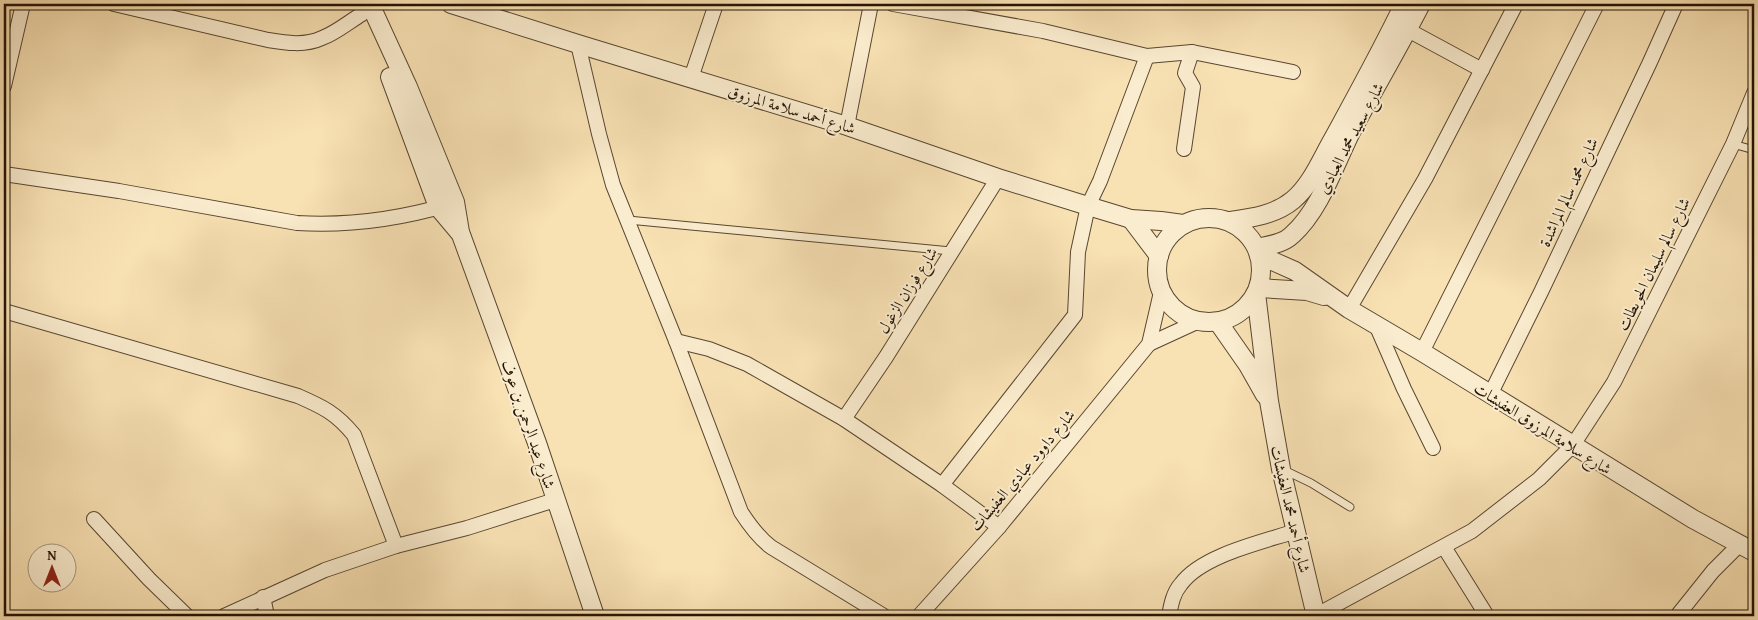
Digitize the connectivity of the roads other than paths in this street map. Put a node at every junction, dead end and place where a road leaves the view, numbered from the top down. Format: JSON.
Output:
{"nodes":[{"id":1,"x":22,"y":4,"type":"edge"},
{"id":2,"x":114,"y":4,"type":"edge"},
{"id":3,"x":451,"y":4,"type":"edge"},
{"id":4,"x":716,"y":4,"type":"edge"},
{"id":5,"x":872,"y":4,"type":"edge"},
{"id":6,"x":893,"y":4,"type":"edge"},
{"id":7,"x":1404,"y":4,"type":"edge"},
{"id":8,"x":1421,"y":4,"type":"edge"},
{"id":9,"x":1516,"y":4,"type":"edge"},
{"id":10,"x":1597,"y":4,"type":"edge"},
{"id":11,"x":1676,"y":4,"type":"edge"},
{"id":12,"x":364,"y":7,"type":"edge"},
{"id":13,"x":1408,"y":30,"type":"junction"},
{"id":14,"x":578,"y":44,"type":"junction"},
{"id":15,"x":1192,"y":52,"type":"junction"},
{"id":16,"x":1147,"y":56,"type":"junction"},
{"id":17,"x":1482,"y":70,"type":"junction"},
{"id":18,"x":1293,"y":72,"type":"dead end"},
{"id":19,"x":691,"y":78,"type":"junction"},
{"id":20,"x":4,"y":86,"type":"edge"},
{"id":21,"x":1754,"y":94,"type":"edge"},
{"id":22,"x":847,"y":126,"type":"junction"},
{"id":23,"x":1733,"y":144,"type":"junction"},
{"id":24,"x":1184,"y":149,"type":"dead end"},
{"id":25,"x":1754,"y":150,"type":"edge"},
{"id":26,"x":4,"y":174,"type":"edge"},
{"id":27,"x":998,"y":178,"type":"junction"},
{"id":28,"x":446,"y":205,"type":"junction"},
{"id":29,"x":1088,"y":206,"type":"junction"},
{"id":30,"x":1131,"y":219,"type":"junction"},
{"id":31,"x":627,"y":220,"type":"junction"},
{"id":32,"x":1229,"y":222,"type":"junction"},
{"id":33,"x":1184,"y":224,"type":"junction"},
{"id":34,"x":1258,"y":251,"type":"junction"},
{"id":35,"x":951,"y":252,"type":"junction"},
{"id":36,"x":1159,"y":256,"type":"junction"},
{"id":37,"x":1258,"y":291,"type":"junction"},
{"id":38,"x":1161,"y":292,"type":"junction"},
{"id":39,"x":1334,"y":299,"type":"junction"},
{"id":40,"x":1349,"y":309,"type":"junction"},
{"id":41,"x":4,"y":311,"type":"edge"},
{"id":42,"x":1199,"y":321,"type":"junction"},
{"id":43,"x":1218,"y":322,"type":"junction"},
{"id":44,"x":1377,"y":327,"type":"junction"},
{"id":45,"x":676,"y":341,"type":"junction"},
{"id":46,"x":1149,"y":344,"type":"junction"},
{"id":47,"x":1422,"y":352,"type":"junction"},
{"id":48,"x":1490,"y":395,"type":"junction"},
{"id":49,"x":1269,"y":402,"type":"junction"},
{"id":50,"x":844,"y":419,"type":"junction"},
{"id":51,"x":1573,"y":445,"type":"junction"},
{"id":52,"x":1432,"y":448,"type":"dead end"},
{"id":53,"x":1281,"y":469,"type":"junction"},
{"id":54,"x":942,"y":485,"type":"junction"},
{"id":55,"x":555,"y":500,"type":"junction"},
{"id":56,"x":1350,"y":507,"type":"dead end"},
{"id":57,"x":94,"y":519,"type":"dead end"},
{"id":58,"x":999,"y":527,"type":"junction"},
{"id":59,"x":1296,"y":531,"type":"junction"},
{"id":60,"x":396,"y":546,"type":"junction"},
{"id":61,"x":1444,"y":547,"type":"junction"},
{"id":62,"x":1747,"y":548,"type":"edge"},
{"id":63,"x":263,"y":597,"type":"junction"},
{"id":64,"x":187,"y":616,"type":"edge"},
{"id":65,"x":224,"y":616,"type":"edge"},
{"id":66,"x":268,"y":616,"type":"edge"},
{"id":67,"x":594,"y":616,"type":"edge"},
{"id":68,"x":884,"y":616,"type":"edge"},
{"id":69,"x":919,"y":616,"type":"edge"},
{"id":70,"x":1169,"y":616,"type":"edge"},
{"id":71,"x":1315,"y":616,"type":"edge"},
{"id":72,"x":1487,"y":616,"type":"edge"},
{"id":73,"x":1677,"y":616,"type":"edge"}],
"edges":[{"from":1,"to":20,"type":"street"},
{"from":2,"to":12,"type":"street"},
{"from":3,"to":14,"type":"street","name":"شارع أحمد سلامة المرزوق"},
{"from":4,"to":19,"type":"street"},
{"from":5,"to":22,"type":"street"},
{"from":6,"to":16,"type":"street"},
{"from":7,"to":32,"type":"street","name":"شارع سعيد محمد العبادي"},
{"from":8,"to":13,"type":"street","name":"شارع سعيد محمد العبادي"},
{"from":9,"to":17,"type":"street"},
{"from":10,"to":47,"type":"street"},
{"from":11,"to":48,"type":"street","name":"شارع محمد سالم المراشدة"},
{"from":12,"to":28,"type":"street","name":"شارع عبد الرحمن بن عوف"},
{"from":13,"to":17,"type":"street"},
{"from":13,"to":34,"type":"street","name":"شارع سعيد محمد العبادي"},
{"from":14,"to":19,"type":"street","name":"شارع أحمد سلامة المرزوق"},
{"from":14,"to":31,"type":"street"},
{"from":15,"to":16,"type":"street"},
{"from":15,"to":18,"type":"street"},
{"from":15,"to":24,"type":"street"},
{"from":16,"to":29,"type":"street"},
{"from":17,"to":40,"type":"street"},
{"from":19,"to":22,"type":"street","name":"شارع أحمد سلامة المرزوق"},
{"from":21,"to":23,"type":"street","name":"شارع سالم سليمان الحويطات"},
{"from":22,"to":27,"type":"street","name":"شارع أحمد سلامة المرزوق"},
{"from":23,"to":25,"type":"lane"},
{"from":23,"to":51,"type":"street","name":"شارع سالم سليمان الحويطات"},
{"from":26,"to":28,"type":"street"},
{"from":27,"to":29,"type":"street","name":"شارع أحمد سلامة المرزوق"},
{"from":27,"to":35,"type":"street","name":"شارع فوزان الزغول"},
{"from":28,"to":55,"type":"street","name":"شارع عبد الرحمن بن عوف"},
{"from":29,"to":30,"type":"street","name":"شارع أحمد سلامة المرزوق"},
{"from":29,"to":54,"type":"street"},
{"from":30,"to":33,"type":"street","name":"شارع أحمد سلامة المرزوق"},
{"from":30,"to":36,"type":"street"},
{"from":31,"to":35,"type":"lane"},
{"from":31,"to":45,"type":"street"},
{"from":32,"to":33,"type":"street"},
{"from":32,"to":34,"type":"street"},
{"from":33,"to":36,"type":"street"},
{"from":34,"to":37,"type":"street"},
{"from":34,"to":39,"type":"street","name":"شارع سلامة المرزوق العفيشات"},
{"from":35,"to":50,"type":"street","name":"شارع فوزان الزغول"},
{"from":36,"to":38,"type":"street"},
{"from":37,"to":39,"type":"street","name":"شارع سلامة المرزوق العفيشات"},
{"from":37,"to":43,"type":"street"},
{"from":37,"to":49,"type":"street","name":"شارع أحمد محمد العفيشات"},
{"from":38,"to":42,"type":"street"},
{"from":38,"to":46,"type":"street","name":"شارع داوود عبادي العفيشات"},
{"from":39,"to":40,"type":"street","name":"شارع سلامة المرزوق العفيشات"},
{"from":40,"to":44,"type":"street","name":"شارع سلامة المرزوق العفيشات"},
{"from":41,"to":60,"type":"street"},
{"from":42,"to":43,"type":"street"},
{"from":42,"to":46,"type":"street","name":"شارع داوود عبادي العفيشات"},
{"from":43,"to":49,"type":"street","name":"شارع أحمد محمد العفيشات"},
{"from":44,"to":47,"type":"street","name":"شارع سلامة المرزوق العفيشات"},
{"from":44,"to":52,"type":"street"},
{"from":45,"to":50,"type":"street"},
{"from":45,"to":68,"type":"street"},
{"from":46,"to":58,"type":"street","name":"شارع داوود عبادي العفيشات"},
{"from":47,"to":48,"type":"street","name":"شارع سلامة المرزوق العفيشات"},
{"from":48,"to":51,"type":"street","name":"شارع سلامة المرزوق العفيشات"},
{"from":49,"to":53,"type":"street","name":"شارع أحمد محمد العفيشات"},
{"from":50,"to":54,"type":"street"},
{"from":51,"to":61,"type":"street","name":"شارع سالم سليمان الحويطات"},
{"from":51,"to":62,"type":"street","name":"شارع سلامة المرزوق العفيشات"},
{"from":53,"to":56,"type":"lane"},
{"from":53,"to":59,"type":"street","name":"شارع أحمد محمد العفيشات"},
{"from":54,"to":58,"type":"street"},
{"from":55,"to":60,"type":"street"},
{"from":55,"to":67,"type":"street","name":"شارع عبد الرحمن بن عوف"},
{"from":57,"to":64,"type":"street"},
{"from":58,"to":69,"type":"street","name":"شارع داوود عبادي العفيشات"},
{"from":59,"to":70,"type":"street"},
{"from":59,"to":71,"type":"street","name":"شارع أحمد محمد العفيشات"},
{"from":60,"to":63,"type":"street"},
{"from":61,"to":71,"type":"street","name":"شارع سالم سليمان الحويطات"},
{"from":61,"to":72,"type":"street"},
{"from":62,"to":73,"type":"street"},
{"from":63,"to":65,"type":"street"},
{"from":63,"to":66,"type":"street"}]}
